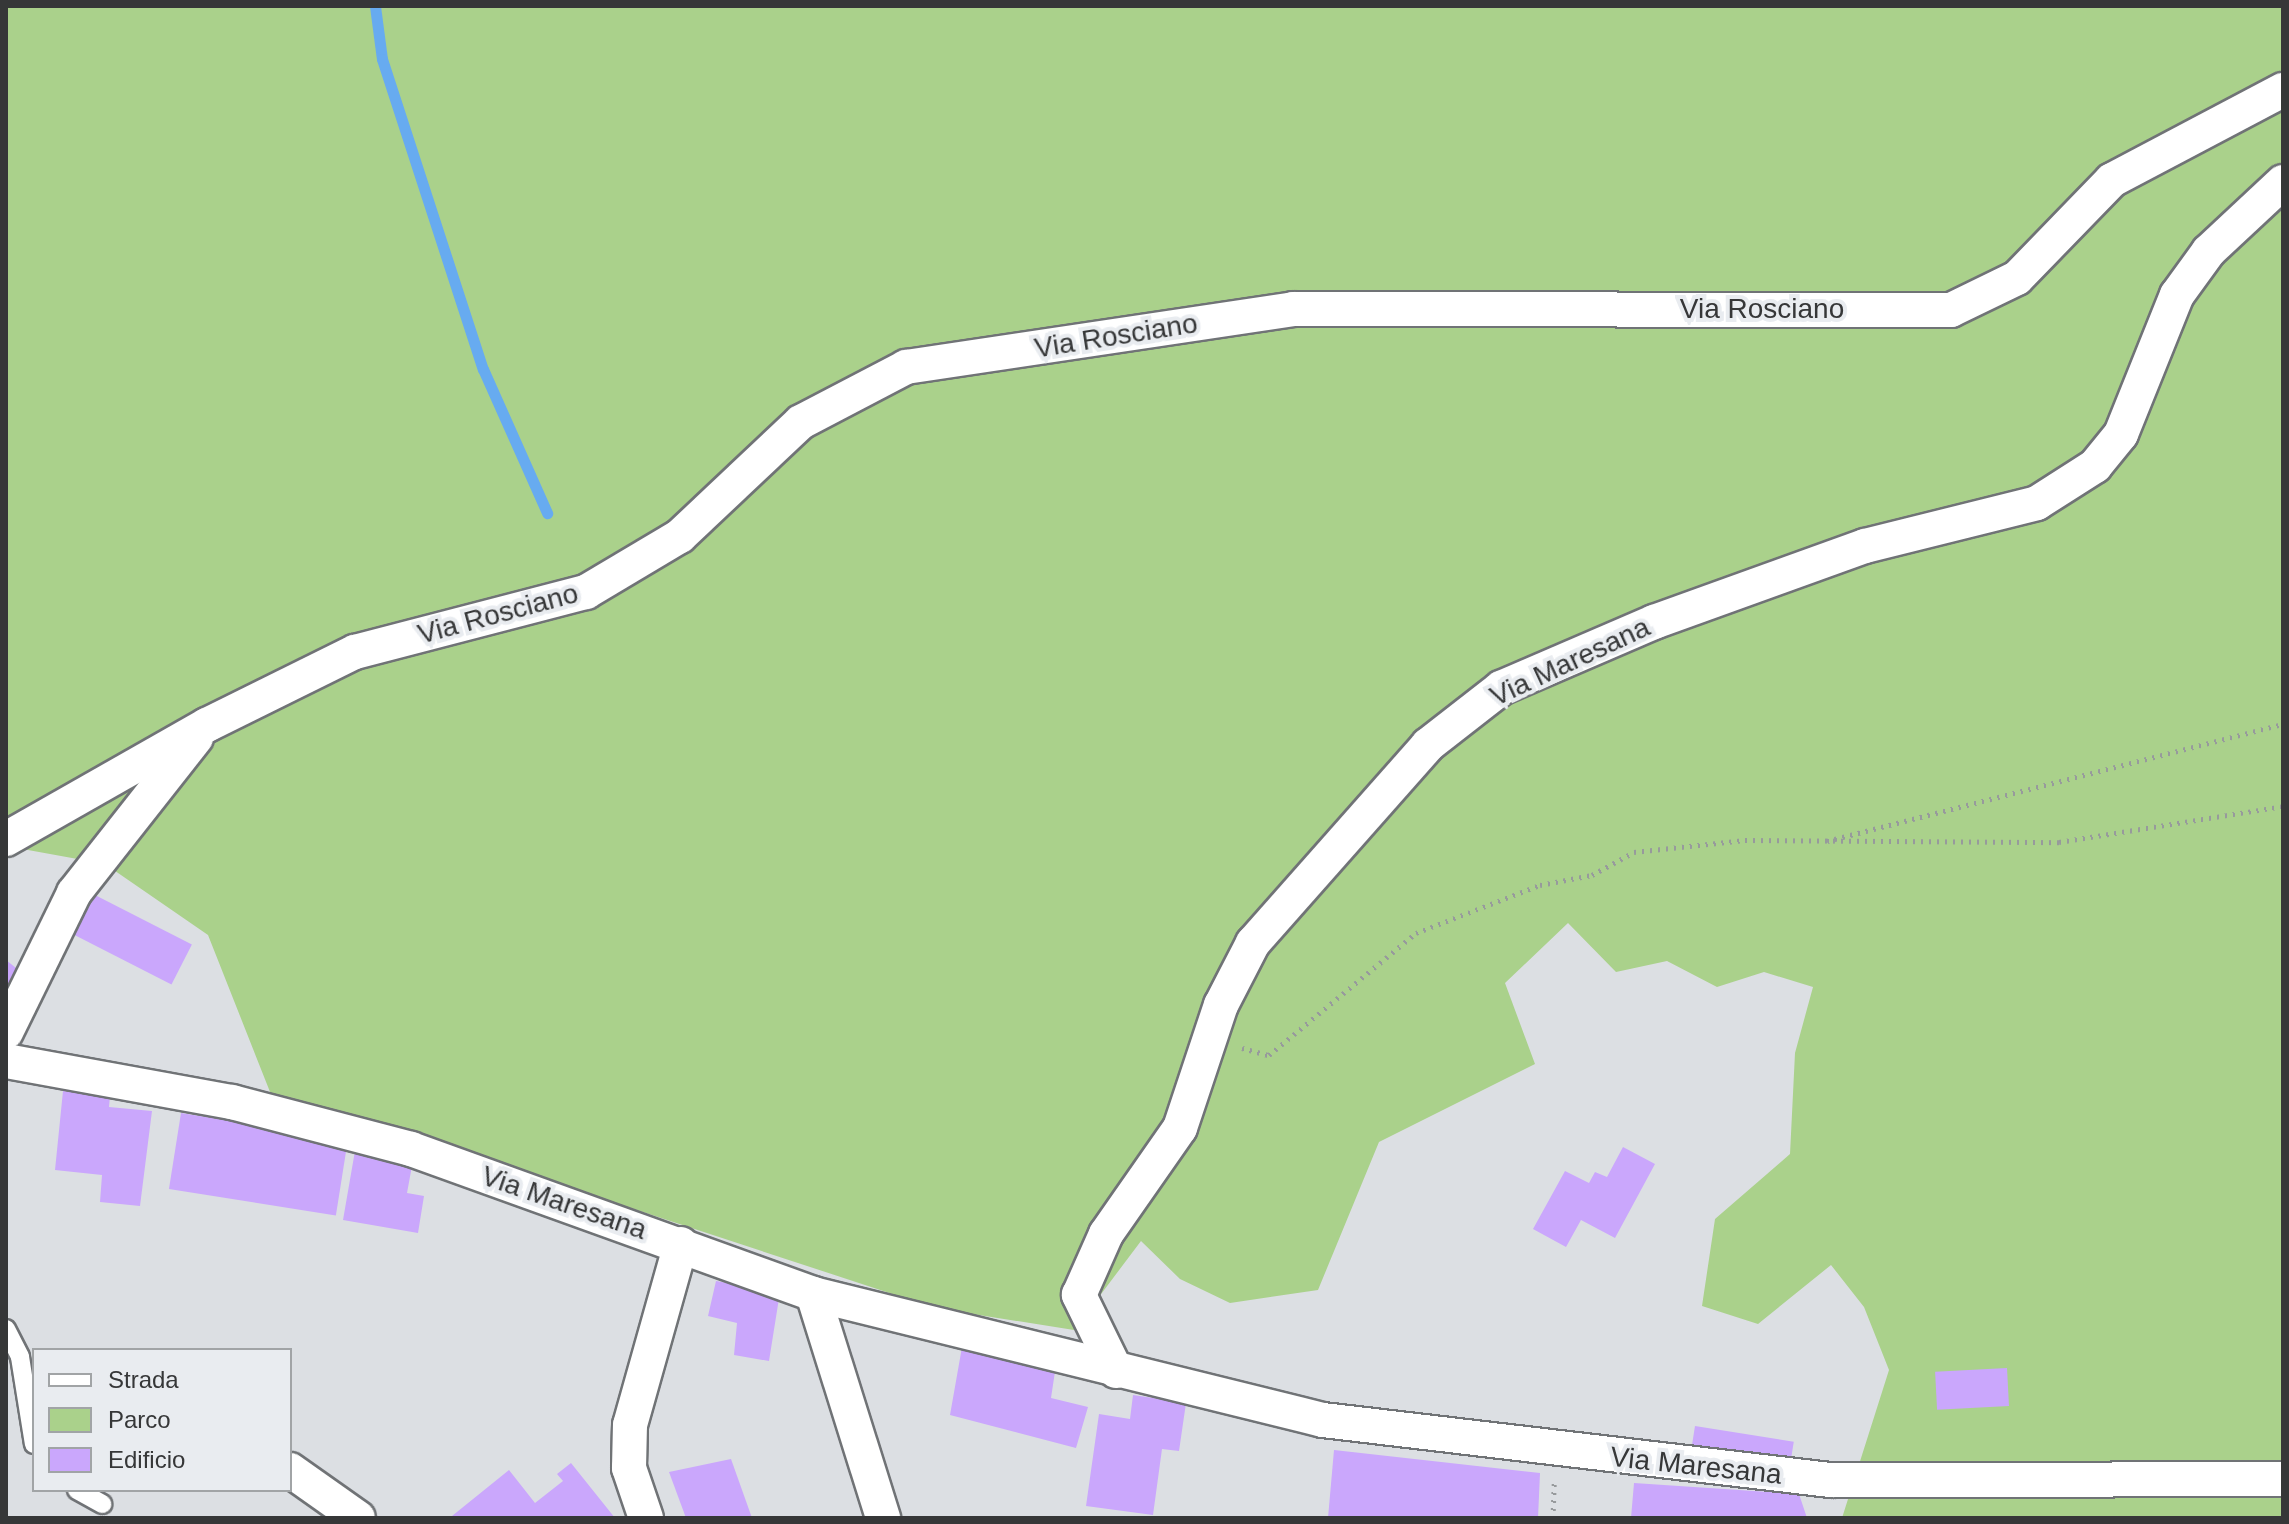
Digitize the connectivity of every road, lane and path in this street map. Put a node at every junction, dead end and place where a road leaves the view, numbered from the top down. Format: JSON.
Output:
{"nodes":[{"id":1,"x":2283,"y":90,"type":"edge"},
{"id":2,"x":2283,"y":182,"type":"edge"},
{"id":3,"x":2283,"y":724,"type":"edge"},
{"id":4,"x":207,"y":725,"type":"junction"},
{"id":5,"x":2283,"y":806,"type":"edge"},
{"id":6,"x":6,"y":839,"type":"edge"},
{"id":7,"x":1819,"y":843,"type":"junction"},
{"id":8,"x":1221,"y":1005,"type":"junction"},
{"id":9,"x":6,"y":1032,"type":"edge"},
{"id":10,"x":6,"y":1061,"type":"edge"},
{"id":11,"x":681,"y":1244,"type":"junction"},
{"id":12,"x":813,"y":1294,"type":"junction"},
{"id":13,"x":6,"y":1329,"type":"edge"},
{"id":14,"x":1116,"y":1371,"type":"junction"},
{"id":15,"x":32,"y":1432,"type":"edge"},
{"id":16,"x":292,"y":1471,"type":"edge"},
{"id":17,"x":2283,"y":1479,"type":"edge"},
{"id":18,"x":81,"y":1492,"type":"edge"},
{"id":19,"x":102,"y":1504,"type":"dead end"},
{"id":20,"x":358,"y":1518,"type":"edge"},
{"id":21,"x":646,"y":1518,"type":"edge"},
{"id":22,"x":883,"y":1518,"type":"edge"}],
"edges":[{"from":1,"to":4,"type":"street","name":"Via Rosciano"},
{"from":2,"to":8,"type":"street","name":"Via Maresana"},
{"from":3,"to":7,"type":"path"},
{"from":4,"to":6,"type":"street","name":"Via Rosciano"},
{"from":4,"to":9,"type":"street"},
{"from":5,"to":7,"type":"path"},
{"from":7,"to":8,"type":"path"},
{"from":8,"to":14,"type":"street","name":"Via Maresana"},
{"from":10,"to":11,"type":"street","name":"Via Maresana"},
{"from":11,"to":12,"type":"street","name":"Via Maresana"},
{"from":11,"to":21,"type":"street"},
{"from":12,"to":14,"type":"street","name":"Via Maresana"},
{"from":12,"to":22,"type":"street"},
{"from":13,"to":15,"type":"lane"},
{"from":14,"to":17,"type":"street","name":"Via Maresana"},
{"from":16,"to":20,"type":"street"},
{"from":18,"to":19,"type":"lane"}]}
